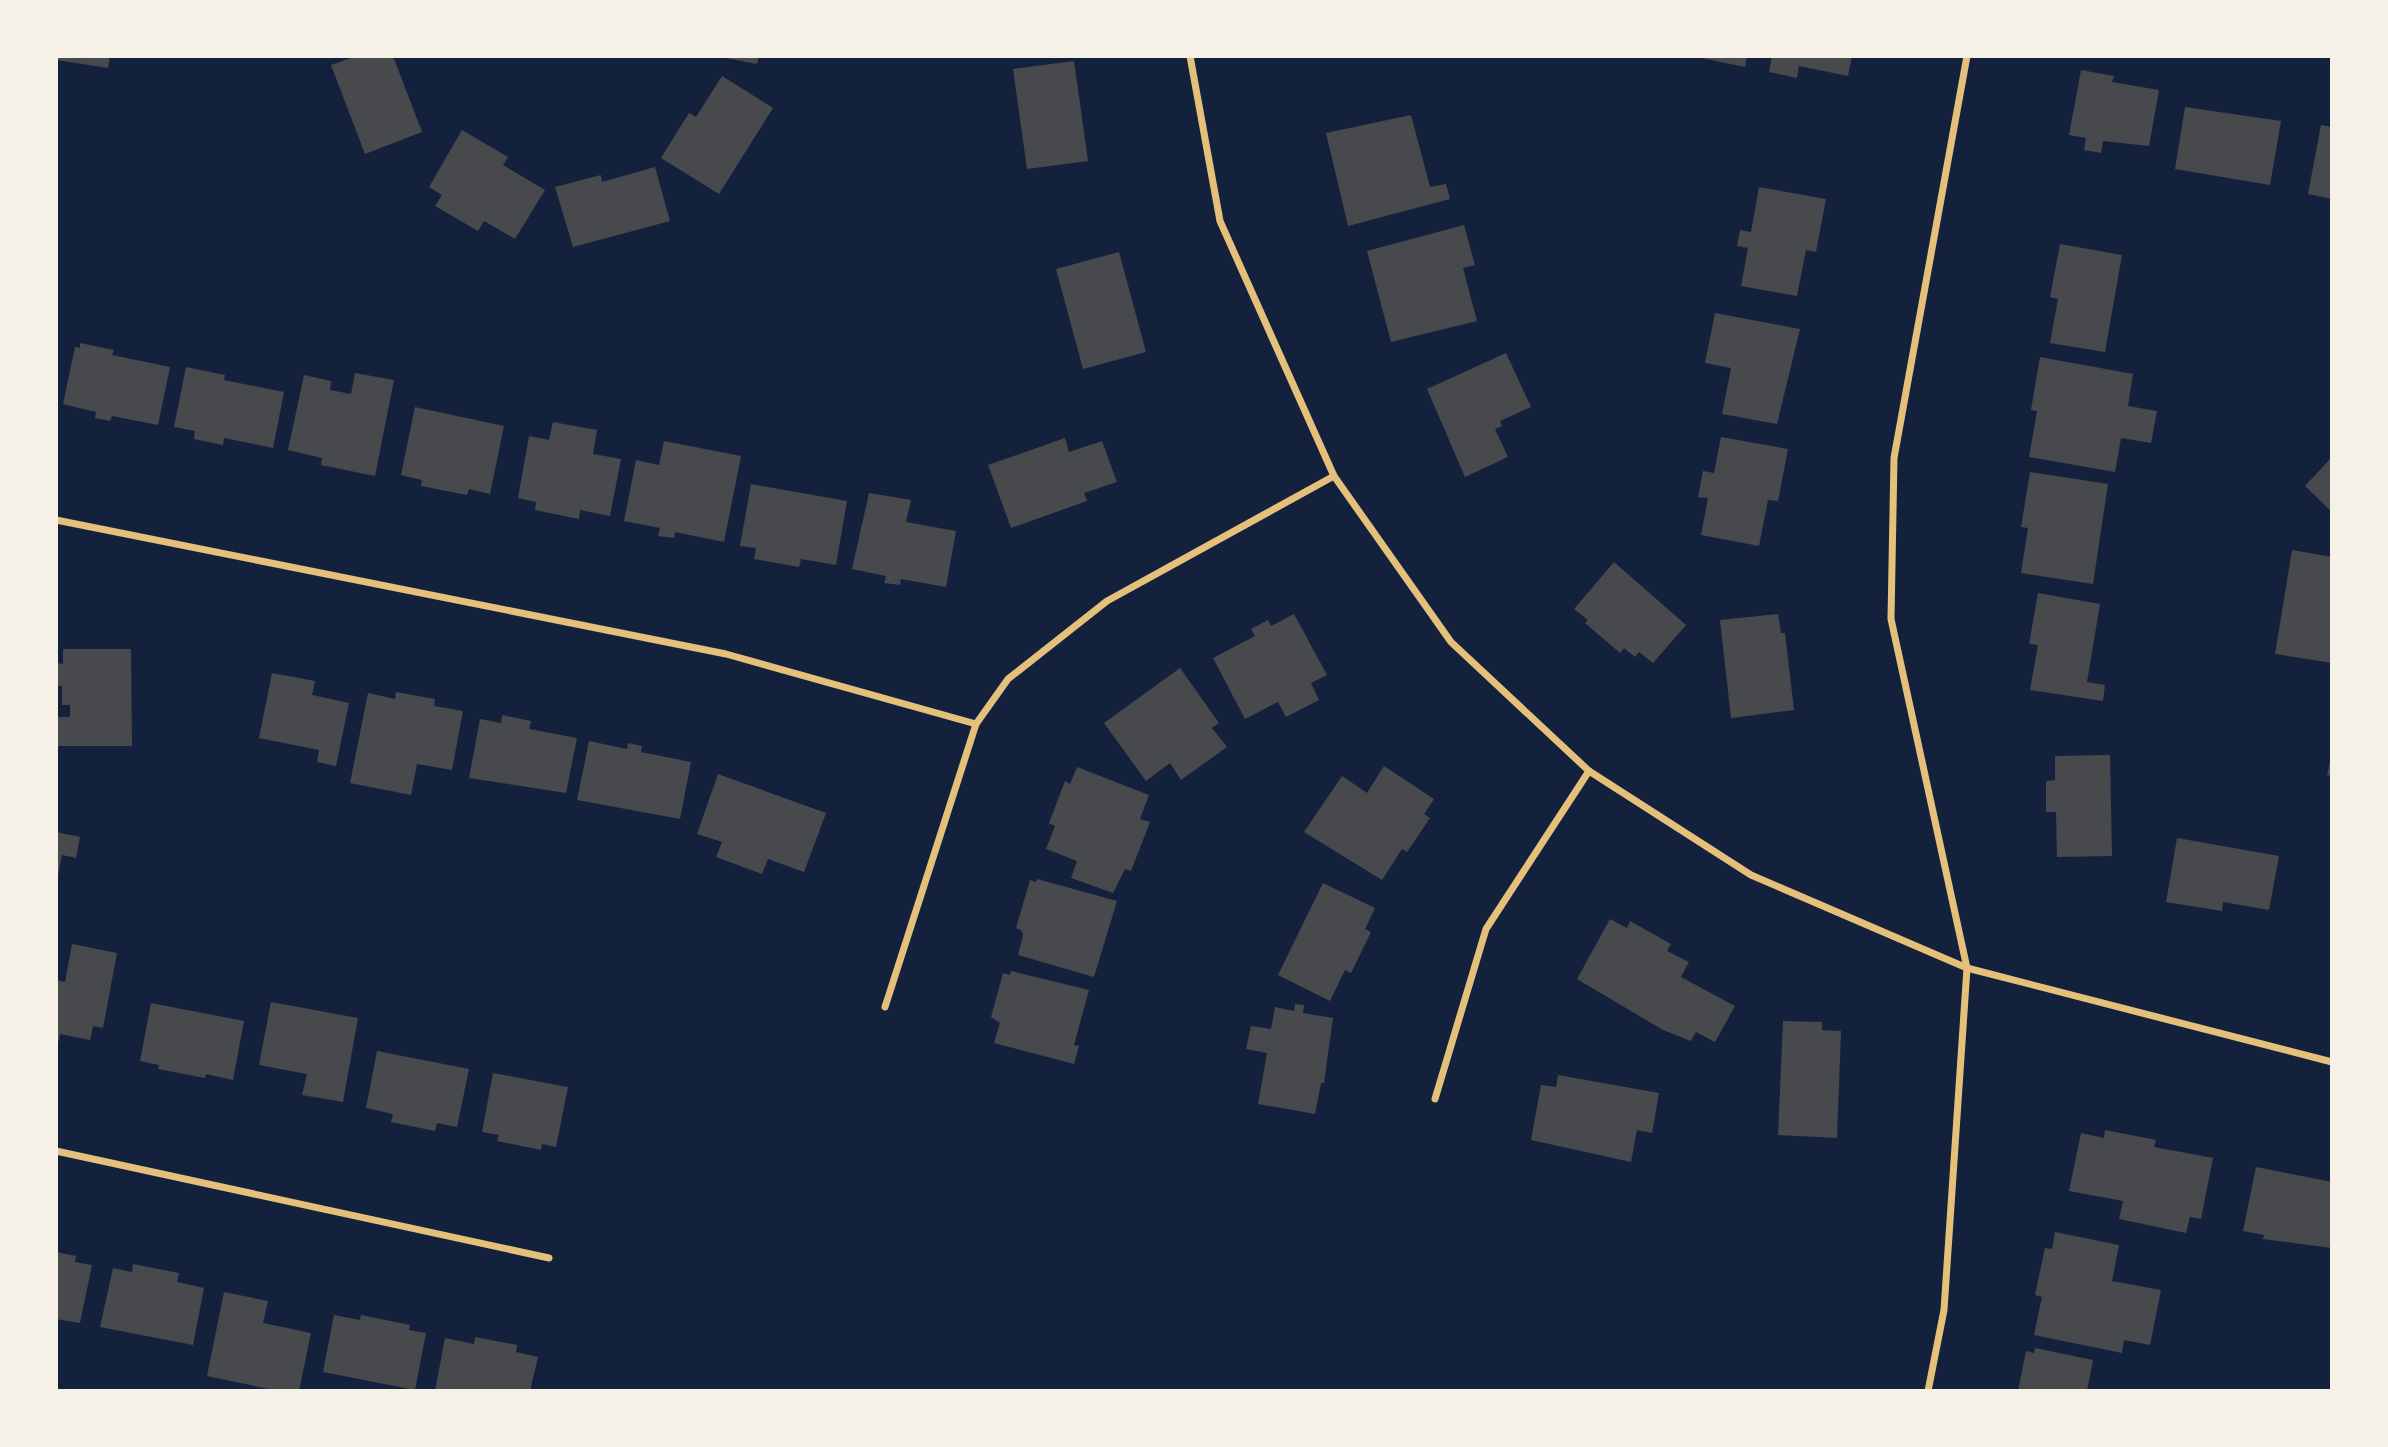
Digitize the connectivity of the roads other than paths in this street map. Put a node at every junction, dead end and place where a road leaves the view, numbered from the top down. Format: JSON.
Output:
{"nodes":[{"id":1,"x":1190,"y":56,"type":"edge"},
{"id":2,"x":1967,"y":56,"type":"edge"},
{"id":3,"x":1334,"y":477,"type":"junction"},
{"id":4,"x":56,"y":520,"type":"edge"},
{"id":5,"x":976,"y":724,"type":"junction"},
{"id":6,"x":1589,"y":771,"type":"junction"},
{"id":7,"x":1967,"y":968,"type":"junction"},
{"id":8,"x":885,"y":1007,"type":"dead end"},
{"id":9,"x":2332,"y":1062,"type":"edge"},
{"id":10,"x":1436,"y":1099,"type":"dead end"},
{"id":11,"x":56,"y":1150,"type":"edge"},
{"id":12,"x":549,"y":1258,"type":"dead end"},
{"id":13,"x":1928,"y":1391,"type":"edge"}],
"edges":[{"from":1,"to":3,"type":"street"},
{"from":2,"to":7,"type":"street"},
{"from":3,"to":5,"type":"street"},
{"from":3,"to":6,"type":"street"},
{"from":4,"to":5,"type":"street"},
{"from":5,"to":8,"type":"street"},
{"from":6,"to":7,"type":"street"},
{"from":6,"to":10,"type":"street"},
{"from":7,"to":9,"type":"street"},
{"from":7,"to":13,"type":"street"},
{"from":11,"to":12,"type":"street"}]}
